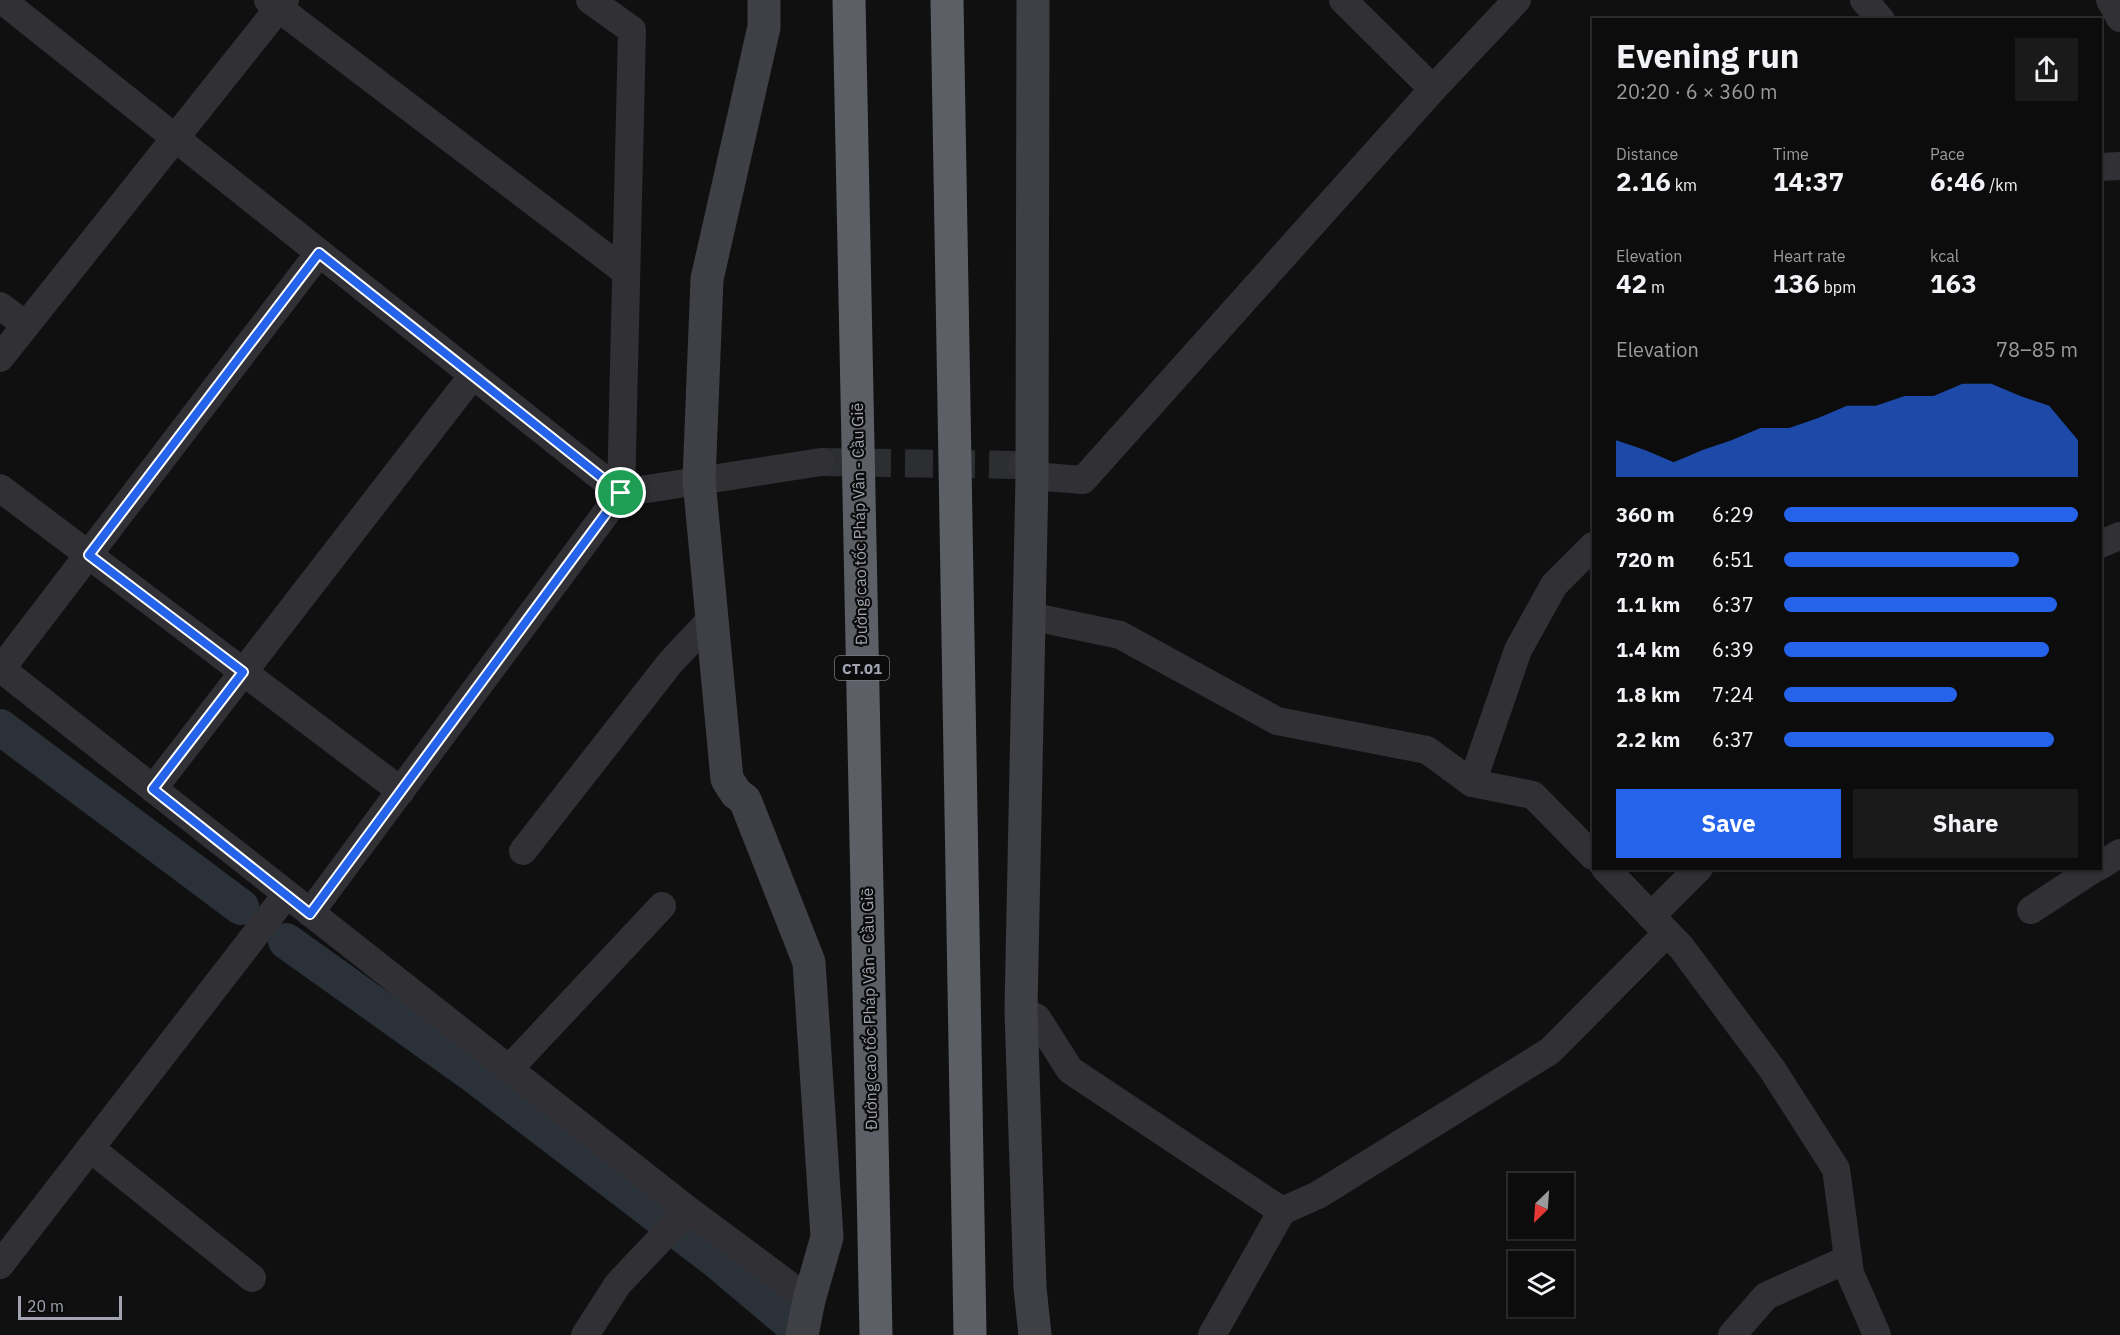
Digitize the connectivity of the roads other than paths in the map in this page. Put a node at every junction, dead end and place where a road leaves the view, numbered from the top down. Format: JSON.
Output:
{"nodes":[{"id":1,"x":2,"y":0,"type":"edge"},
{"id":2,"x":590,"y":0,"type":"edge"},
{"id":3,"x":764,"y":0,"type":"edge"},
{"id":4,"x":849,"y":0,"type":"edge"},
{"id":5,"x":946,"y":0,"type":"edge"},
{"id":6,"x":1033,"y":0,"type":"edge"},
{"id":7,"x":1343,"y":0,"type":"edge"},
{"id":8,"x":1517,"y":0,"type":"edge"},
{"id":9,"x":1863,"y":0,"type":"edge"},
{"id":10,"x":2110,"y":0,"type":"edge"},
{"id":11,"x":277,"y":3,"type":"edge"},
{"id":12,"x":1879,"y":18,"type":"edge"},
{"id":13,"x":2120,"y":18,"type":"edge"},
{"id":14,"x":1433,"y":89,"type":"junction"},
{"id":15,"x":175,"y":139,"type":"junction"},
{"id":16,"x":2120,"y":166,"type":"edge"},
{"id":17,"x":2102,"y":167,"type":"edge"},
{"id":18,"x":319,"y":253,"type":"junction"},
{"id":19,"x":626,"y":272,"type":"junction"},
{"id":20,"x":0,"y":306,"type":"edge"},
{"id":21,"x":26,"y":325,"type":"junction"},
{"id":22,"x":0,"y":358,"type":"edge"},
{"id":23,"x":473,"y":375,"type":"junction"},
{"id":24,"x":821,"y":462,"type":"tunnel mouth"},
{"id":25,"x":1027,"y":471,"type":"junction"},
{"id":26,"x":709,"y":478,"type":"junction"},
{"id":27,"x":0,"y":488,"type":"edge"},
{"id":28,"x":621,"y":493,"type":"junction"},
{"id":29,"x":2120,"y":536,"type":"edge"},
{"id":30,"x":2102,"y":543,"type":"edge"},
{"id":31,"x":1592,"y":547,"type":"edge"},
{"id":32,"x":89,"y":555,"type":"junction"},
{"id":33,"x":1029,"y":616,"type":"junction"},
{"id":34,"x":712,"y":618,"type":"junction"},
{"id":35,"x":1,"y":669,"type":"edge"},
{"id":36,"x":243,"y":672,"type":"junction"},
{"id":37,"x":1472,"y":783,"type":"junction"},
{"id":38,"x":153,"y":789,"type":"junction"},
{"id":39,"x":401,"y":791,"type":"junction"},
{"id":40,"x":523,"y":851,"type":"dead end"},
{"id":41,"x":2120,"y":853,"type":"edge"},
{"id":42,"x":1592,"y":855,"type":"edge"},
{"id":43,"x":2102,"y":865,"type":"edge"},
{"id":44,"x":1607,"y":870,"type":"edge"},
{"id":45,"x":1698,"y":870,"type":"edge"},
{"id":46,"x":2092,"y":870,"type":"edge"},
{"id":47,"x":286,"y":895,"type":"junction"},
{"id":48,"x":663,"y":906,"type":"dead end"},
{"id":49,"x":2031,"y":910,"type":"dead end"},
{"id":50,"x":310,"y":914,"type":"junction"},
{"id":51,"x":1659,"y":925,"type":"junction"},
{"id":52,"x":1021,"y":1010,"type":"junction"},
{"id":53,"x":510,"y":1068,"type":"junction"},
{"id":54,"x":90,"y":1148,"type":"junction"},
{"id":55,"x":688,"y":1211,"type":"junction"},
{"id":56,"x":1282,"y":1211,"type":"junction"},
{"id":57,"x":1848,"y":1259,"type":"junction"},
{"id":58,"x":0,"y":1265,"type":"edge"},
{"id":59,"x":252,"y":1278,"type":"dead end"},
{"id":60,"x":809,"y":1300,"type":"junction"},
{"id":61,"x":585,"y":1335,"type":"edge"},
{"id":62,"x":802,"y":1335,"type":"edge"},
{"id":63,"x":876,"y":1335,"type":"edge"},
{"id":64,"x":970,"y":1335,"type":"edge"},
{"id":65,"x":1035,"y":1335,"type":"edge"},
{"id":66,"x":1212,"y":1335,"type":"edge"},
{"id":67,"x":1732,"y":1335,"type":"edge"},
{"id":68,"x":1877,"y":1335,"type":"edge"}],
"edges":[{"from":1,"to":15,"type":"street"},
{"from":2,"to":19,"type":"street"},
{"from":3,"to":26,"type":"street"},
{"from":4,"to":63,"type":"highway","name":"Đường cao tốc Pháp Vân - Cầu Giẽ","number":"CT.01"},
{"from":5,"to":64,"type":"highway"},
{"from":6,"to":25,"type":"street"},
{"from":7,"to":14,"type":"street"},
{"from":8,"to":14,"type":"street"},
{"from":9,"to":12,"type":"street"},
{"from":10,"to":13,"type":"street"},
{"from":11,"to":15,"type":"street"},
{"from":11,"to":19,"type":"street"},
{"from":14,"to":25,"type":"street"},
{"from":15,"to":18,"type":"street"},
{"from":15,"to":21,"type":"street"},
{"from":16,"to":17,"type":"street"},
{"from":18,"to":23,"type":"street"},
{"from":18,"to":32,"type":"street"},
{"from":19,"to":28,"type":"street"},
{"from":20,"to":21,"type":"street"},
{"from":21,"to":22,"type":"street"},
{"from":23,"to":28,"type":"street"},
{"from":23,"to":36,"type":"street"},
{"from":24,"to":26,"type":"street"},
{"from":25,"to":33,"type":"street"},
{"from":26,"to":28,"type":"street"},
{"from":26,"to":34,"type":"street"},
{"from":27,"to":32,"type":"street"},
{"from":28,"to":39,"type":"street"},
{"from":29,"to":30,"type":"street"},
{"from":31,"to":37,"type":"street"},
{"from":32,"to":35,"type":"street"},
{"from":32,"to":36,"type":"street"},
{"from":33,"to":37,"type":"street"},
{"from":33,"to":52,"type":"street"},
{"from":34,"to":40,"type":"street"},
{"from":34,"to":60,"type":"street"},
{"from":35,"to":38,"type":"street"},
{"from":36,"to":38,"type":"street"},
{"from":36,"to":39,"type":"street"},
{"from":37,"to":42,"type":"street"},
{"from":38,"to":47,"type":"street"},
{"from":39,"to":50,"type":"street"},
{"from":41,"to":43,"type":"street"},
{"from":44,"to":51,"type":"street"},
{"from":45,"to":51,"type":"street"},
{"from":46,"to":49,"type":"street"},
{"from":47,"to":50,"type":"street"},
{"from":47,"to":54,"type":"street"},
{"from":48,"to":53,"type":"street"},
{"from":50,"to":53,"type":"street"},
{"from":51,"to":56,"type":"street"},
{"from":51,"to":57,"type":"street"},
{"from":52,"to":56,"type":"street"},
{"from":52,"to":65,"type":"street"},
{"from":53,"to":55,"type":"street"},
{"from":54,"to":58,"type":"street"},
{"from":54,"to":59,"type":"street"},
{"from":55,"to":60,"type":"street"},
{"from":55,"to":61,"type":"street"},
{"from":56,"to":66,"type":"street"},
{"from":57,"to":67,"type":"street"},
{"from":57,"to":68,"type":"street"},
{"from":60,"to":62,"type":"street"}]}
